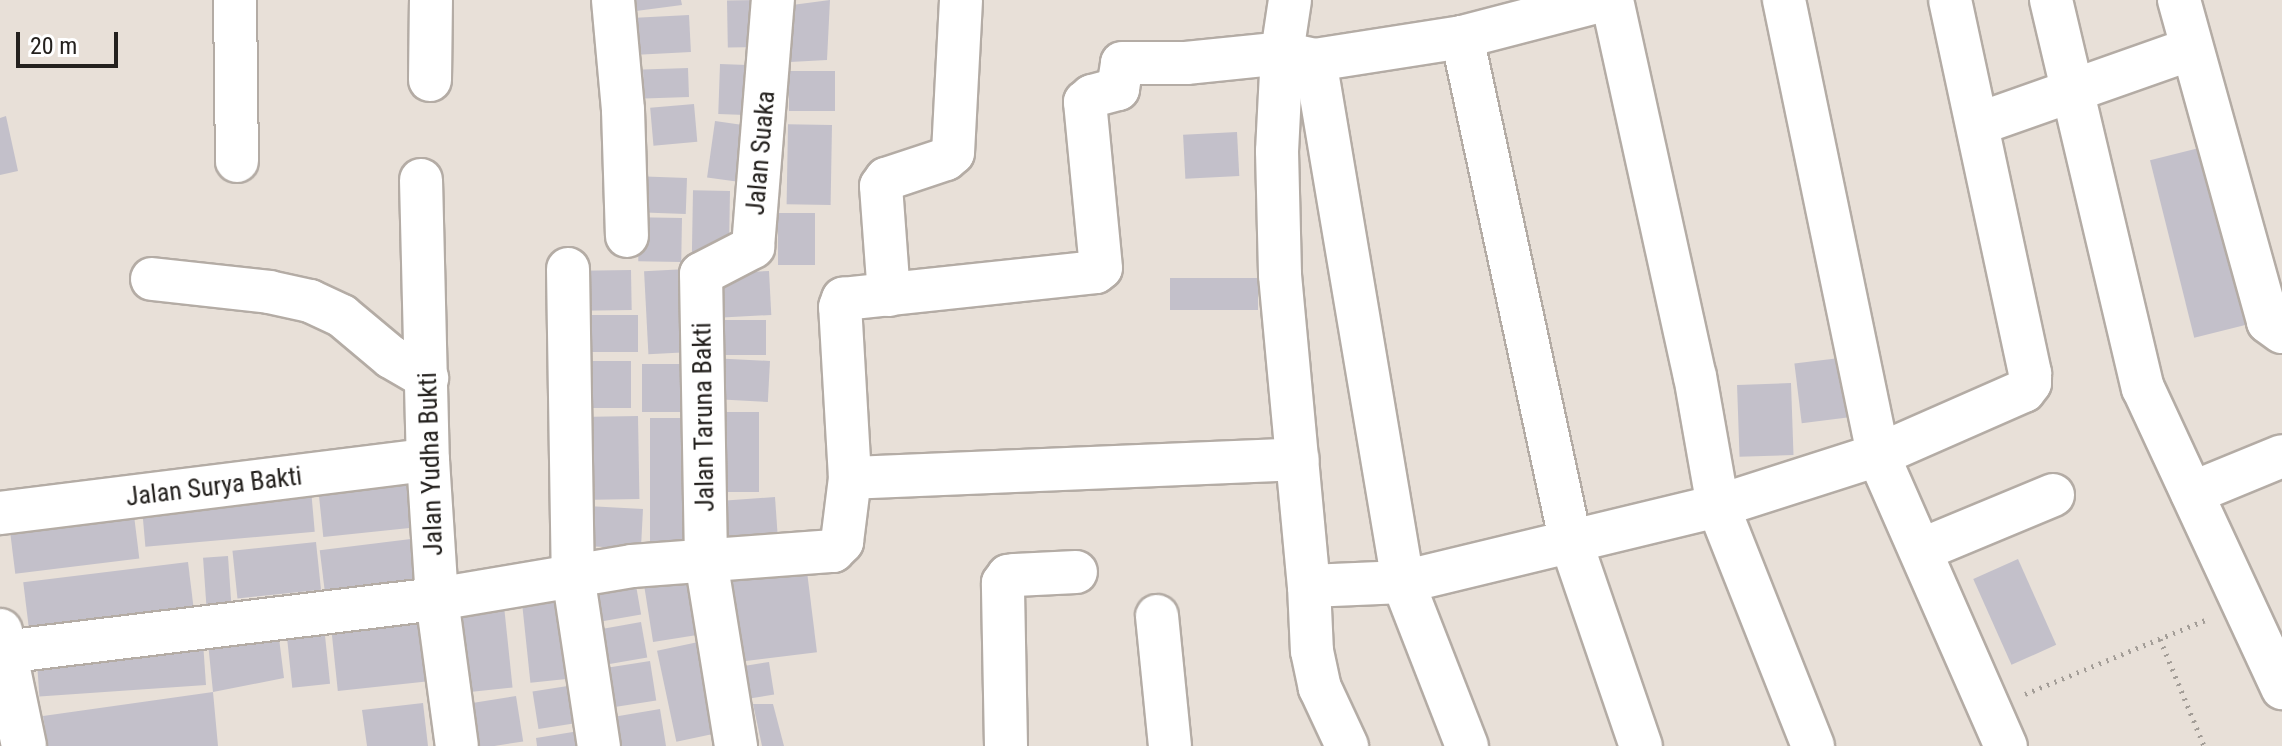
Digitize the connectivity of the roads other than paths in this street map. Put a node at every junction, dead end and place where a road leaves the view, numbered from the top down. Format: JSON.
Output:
{"nodes":[{"id":1,"x":235,"y":0,"type":"edge"},
{"id":2,"x":431,"y":0,"type":"edge"},
{"id":3,"x":613,"y":0,"type":"edge"},
{"id":4,"x":773,"y":0,"type":"edge"},
{"id":5,"x":961,"y":0,"type":"edge"},
{"id":6,"x":1290,"y":0,"type":"edge"},
{"id":7,"x":1604,"y":0,"type":"edge"},
{"id":8,"x":1612,"y":0,"type":"edge"},
{"id":9,"x":1784,"y":0,"type":"edge"},
{"id":10,"x":1950,"y":0,"type":"edge"},
{"id":11,"x":2051,"y":0,"type":"edge"},
{"id":12,"x":2179,"y":0,"type":"edge"},
{"id":13,"x":1462,"y":37,"type":"junction"},
{"id":14,"x":2191,"y":49,"type":"junction"},
{"id":15,"x":1298,"y":57,"type":"junction"},
{"id":16,"x":430,"y":80,"type":"dead end"},
{"id":17,"x":2075,"y":90,"type":"junction"},
{"id":18,"x":1978,"y":124,"type":"junction"},
{"id":19,"x":237,"y":161,"type":"dead end"},
{"id":20,"x":421,"y":180,"type":"dead end"},
{"id":21,"x":627,"y":236,"type":"dead end"},
{"id":22,"x":568,"y":269,"type":"dead end"},
{"id":23,"x":701,"y":274,"type":"joint"},
{"id":24,"x":152,"y":279,"type":"dead end"},
{"id":25,"x":889,"y":295,"type":"junction"},
{"id":26,"x":2282,"y":332,"type":"edge"},
{"id":27,"x":427,"y":378,"type":"junction"},
{"id":28,"x":1878,"y":455,"type":"junction"},
{"id":29,"x":2282,"y":456,"type":"edge"},
{"id":30,"x":1298,"y":459,"type":"junction"},
{"id":31,"x":428,"y":460,"type":"junction"},
{"id":32,"x":850,"y":478,"type":"junction"},
{"id":33,"x":2192,"y":493,"type":"junction"},
{"id":34,"x":2053,"y":495,"type":"dead end"},
{"id":35,"x":1718,"y":506,"type":"junction"},
{"id":36,"x":0,"y":513,"type":"edge"},
{"id":37,"x":1570,"y":539,"type":"junction"},
{"id":38,"x":1921,"y":550,"type":"junction"},
{"id":39,"x":706,"y":560,"type":"junction"},
{"id":40,"x":1076,"y":572,"type":"dead end"},
{"id":41,"x":573,"y":575,"type":"junction"},
{"id":42,"x":1403,"y":582,"type":"junction"},
{"id":43,"x":1309,"y":586,"type":"junction"},
{"id":44,"x":437,"y":599,"type":"junction"},
{"id":45,"x":1157,"y":616,"type":"dead end"},
{"id":46,"x":2,"y":641,"type":"edge"},
{"id":47,"x":2282,"y":688,"type":"edge"},
{"id":48,"x":1332,"y":742,"type":"edge"},
{"id":49,"x":24,"y":746,"type":"edge"},
{"id":50,"x":457,"y":746,"type":"edge"},
{"id":51,"x":599,"y":746,"type":"edge"},
{"id":52,"x":736,"y":746,"type":"edge"},
{"id":53,"x":1006,"y":746,"type":"edge"},
{"id":54,"x":1170,"y":746,"type":"edge"},
{"id":55,"x":1467,"y":746,"type":"edge"},
{"id":56,"x":1641,"y":746,"type":"edge"},
{"id":57,"x":1813,"y":746,"type":"edge"},
{"id":58,"x":2006,"y":746,"type":"edge"}],
"edges":[{"from":1,"to":19,"type":"street"},
{"from":2,"to":16,"type":"street"},
{"from":3,"to":21,"type":"street"},
{"from":4,"to":23,"type":"street","name":"Jalan Suaka"},
{"from":5,"to":25,"type":"street"},
{"from":6,"to":15,"type":"street"},
{"from":7,"to":13,"type":"street"},
{"from":8,"to":35,"type":"street"},
{"from":9,"to":28,"type":"street"},
{"from":10,"to":18,"type":"street"},
{"from":11,"to":17,"type":"street"},
{"from":12,"to":14,"type":"street"},
{"from":13,"to":15,"type":"street"},
{"from":13,"to":37,"type":"street"},
{"from":14,"to":17,"type":"street"},
{"from":14,"to":26,"type":"street"},
{"from":15,"to":25,"type":"street"},
{"from":15,"to":30,"type":"street"},
{"from":15,"to":42,"type":"street"},
{"from":17,"to":18,"type":"street"},
{"from":17,"to":33,"type":"street"},
{"from":18,"to":28,"type":"street"},
{"from":20,"to":27,"type":"street","name":"Jalan Yudha Bukti"},
{"from":22,"to":41,"type":"street"},
{"from":23,"to":39,"type":"street","name":"Jalan Taruna Bakti"},
{"from":24,"to":27,"type":"street"},
{"from":25,"to":32,"type":"street"},
{"from":27,"to":31,"type":"street","name":"Jalan Yudha Bukti"},
{"from":28,"to":35,"type":"street"},
{"from":28,"to":38,"type":"street"},
{"from":29,"to":33,"type":"street"},
{"from":30,"to":32,"type":"street"},
{"from":30,"to":43,"type":"street"},
{"from":31,"to":36,"type":"street","name":"Jalan Surya Bakti"},
{"from":31,"to":44,"type":"street","name":"Jalan Yudha Bukti"},
{"from":32,"to":39,"type":"street"},
{"from":33,"to":47,"type":"street"},
{"from":34,"to":38,"type":"street"},
{"from":35,"to":37,"type":"street"},
{"from":35,"to":57,"type":"street"},
{"from":37,"to":42,"type":"street"},
{"from":37,"to":56,"type":"street"},
{"from":38,"to":58,"type":"street"},
{"from":39,"to":41,"type":"street"},
{"from":39,"to":52,"type":"street","name":"Jalan Taruna Bakti"},
{"from":40,"to":53,"type":"street"},
{"from":41,"to":44,"type":"street"},
{"from":41,"to":51,"type":"street"},
{"from":42,"to":43,"type":"street"},
{"from":42,"to":55,"type":"street"},
{"from":43,"to":48,"type":"street"},
{"from":44,"to":46,"type":"street"},
{"from":44,"to":50,"type":"street","name":"Jalan Yudha Bukti"},
{"from":45,"to":54,"type":"street"},
{"from":46,"to":49,"type":"main road"}]}
